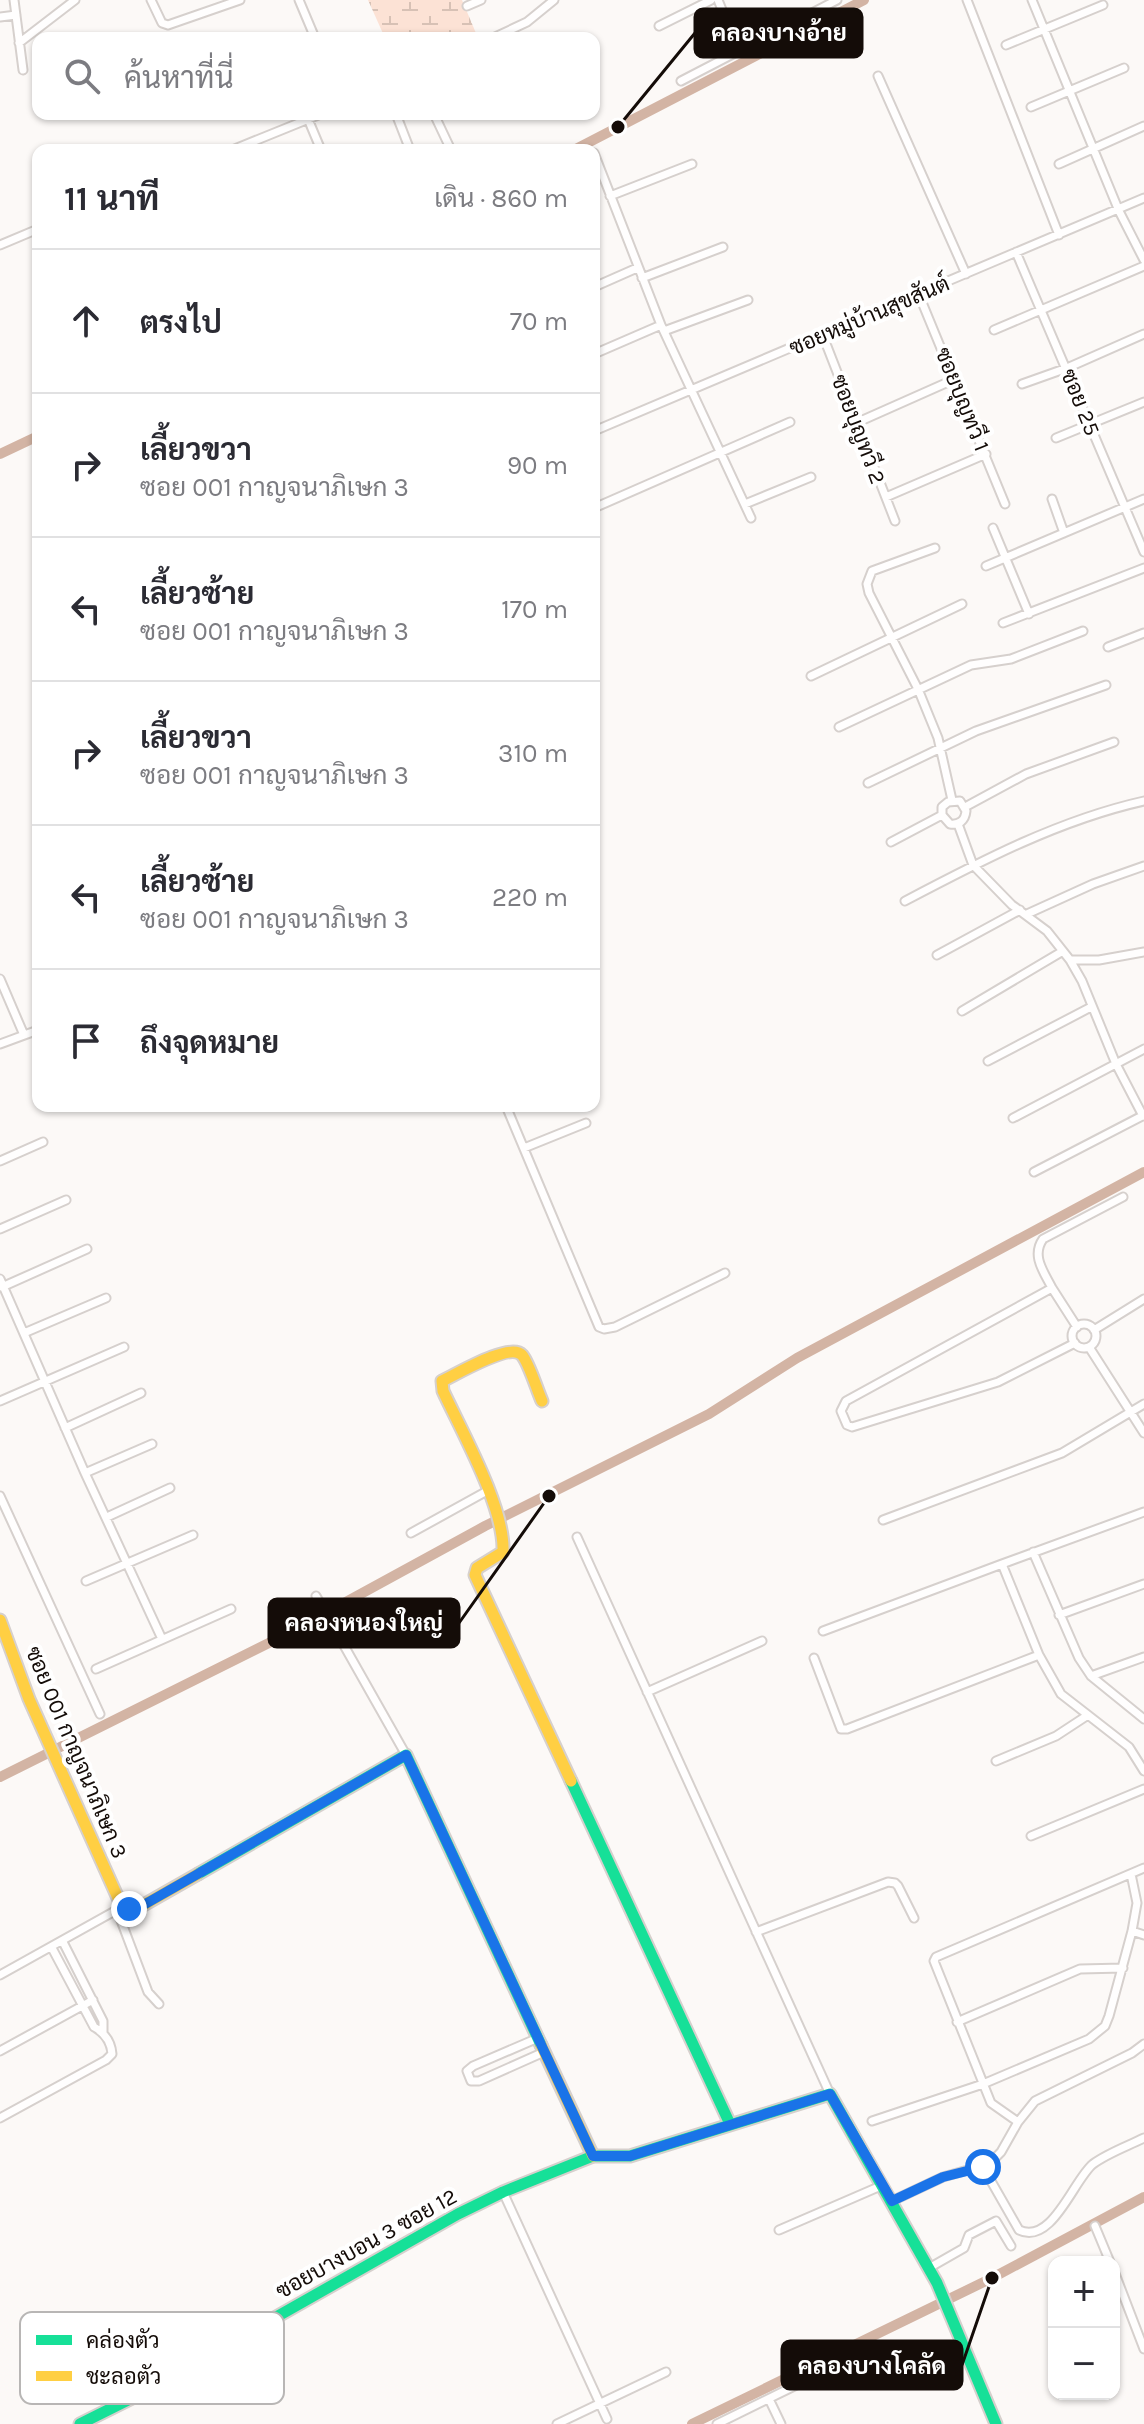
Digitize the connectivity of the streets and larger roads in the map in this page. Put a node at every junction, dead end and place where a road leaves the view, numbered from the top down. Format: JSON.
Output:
{"nodes":[{"id":1,"x":14,"y":0,"type":"edge"},
{"id":2,"x":75,"y":0,"type":"edge"},
{"id":3,"x":151,"y":0,"type":"edge"},
{"id":4,"x":240,"y":0,"type":"edge"},
{"id":5,"x":299,"y":0,"type":"edge"},
{"id":6,"x":481,"y":0,"type":"edge"},
{"id":7,"x":554,"y":0,"type":"edge"},
{"id":8,"x":711,"y":0,"type":"edge"},
{"id":9,"x":718,"y":0,"type":"edge"},
{"id":10,"x":837,"y":0,"type":"edge"},
{"id":11,"x":967,"y":0,"type":"edge"},
{"id":12,"x":1032,"y":0,"type":"edge"},
{"id":13,"x":1103,"y":5,"type":"dead end"},
{"id":14,"x":467,"y":6,"type":"dead end"},
{"id":15,"x":16,"y":15,"type":"junction"},
{"id":16,"x":0,"y":17,"type":"edge"},
{"id":17,"x":659,"y":26,"type":"dead end"},
{"id":18,"x":1044,"y":30,"type":"junction"},
{"id":19,"x":33,"y":32,"type":"edge"},
{"id":20,"x":312,"y":32,"type":"edge"},
{"id":21,"x":506,"y":32,"type":"edge"},
{"id":22,"x":32,"y":33,"type":"edge"},
{"id":23,"x":19,"y":43,"type":"junction"},
{"id":24,"x":1006,"y":45,"type":"dead end"},
{"id":25,"x":739,"y":51,"type":"junction"},
{"id":26,"x":1124,"y":68,"type":"dead end"},
{"id":27,"x":23,"y":70,"type":"dead end"},
{"id":28,"x":878,"y":76,"type":"dead end"},
{"id":29,"x":681,"y":81,"type":"dead end"},
{"id":30,"x":1069,"y":89,"type":"junction"},
{"id":31,"x":1031,"y":107,"type":"dead end"},
{"id":32,"x":306,"y":120,"type":"edge"},
{"id":33,"x":308,"y":120,"type":"edge"},
{"id":34,"x":398,"y":120,"type":"edge"},
{"id":35,"x":437,"y":120,"type":"edge"},
{"id":36,"x":1144,"y":126,"type":"edge"},
{"id":37,"x":247,"y":144,"type":"edge"},
{"id":38,"x":318,"y":144,"type":"edge"},
{"id":39,"x":408,"y":144,"type":"edge"},
{"id":40,"x":448,"y":144,"type":"edge"},
{"id":41,"x":1093,"y":147,"type":"junction"},
{"id":42,"x":692,"y":164,"type":"dead end"},
{"id":43,"x":1059,"y":164,"type":"dead end"},
{"id":44,"x":600,"y":169,"type":"edge"},
{"id":45,"x":610,"y":196,"type":"junction"},
{"id":46,"x":1144,"y":198,"type":"edge"},
{"id":47,"x":1119,"y":211,"type":"junction"},
{"id":48,"x":32,"y":232,"type":"edge"},
{"id":49,"x":1059,"y":235,"type":"junction"},
{"id":50,"x":0,"y":245,"type":"edge"},
{"id":51,"x":723,"y":247,"type":"dead end"},
{"id":52,"x":1016,"y":252,"type":"junction"},
{"id":53,"x":1144,"y":260,"type":"edge"},
{"id":54,"x":1144,"y":266,"type":"edge"},
{"id":55,"x":637,"y":268,"type":"junction"},
{"id":56,"x":966,"y":274,"type":"junction"},
{"id":57,"x":642,"y":278,"type":"junction"},
{"id":58,"x":600,"y":284,"type":"edge"},
{"id":59,"x":919,"y":295,"type":"junction"},
{"id":60,"x":748,"y":300,"type":"dead end"},
{"id":61,"x":1041,"y":310,"type":"junction"},
{"id":62,"x":662,"y":328,"type":"junction"},
{"id":63,"x":994,"y":330,"type":"dead end"},
{"id":64,"x":1144,"y":334,"type":"edge"},
{"id":65,"x":823,"y":336,"type":"junction"},
{"id":66,"x":600,"y":352,"type":"edge"},
{"id":67,"x":1067,"y":368,"type":"junction"},
{"id":68,"x":955,"y":379,"type":"junction"},
{"id":69,"x":1022,"y":384,"type":"dead end"},
{"id":70,"x":690,"y":389,"type":"junction"},
{"id":71,"x":1144,"y":402,"type":"edge"},
{"id":72,"x":790,"y":422,"type":"dead end"},
{"id":73,"x":856,"y":423,"type":"junction"},
{"id":74,"x":1090,"y":425,"type":"junction"},
{"id":75,"x":600,"y":428,"type":"edge"},
{"id":76,"x":1056,"y":438,"type":"dead end"},
{"id":77,"x":720,"y":454,"type":"junction"},
{"id":78,"x":986,"y":454,"type":"junction"},
{"id":79,"x":811,"y":477,"type":"dead end"},
{"id":80,"x":886,"y":497,"type":"junction"},
{"id":81,"x":1052,"y":499,"type":"dead end"},
{"id":82,"x":1144,"y":499,"type":"edge"},
{"id":83,"x":745,"y":504,"type":"junction"},
{"id":84,"x":1005,"y":504,"type":"dead end"},
{"id":85,"x":600,"y":505,"type":"edge"},
{"id":86,"x":1125,"y":507,"type":"junction"},
{"id":87,"x":751,"y":518,"type":"dead end"},
{"id":88,"x":895,"y":521,"type":"dead end"},
{"id":89,"x":993,"y":528,"type":"dead end"},
{"id":90,"x":1064,"y":533,"type":"junction"},
{"id":91,"x":935,"y":548,"type":"dead end"},
{"id":92,"x":1144,"y":552,"type":"edge"},
{"id":93,"x":1006,"y":557,"type":"junction"},
{"id":94,"x":986,"y":566,"type":"dead end"},
{"id":95,"x":1144,"y":568,"type":"edge"},
{"id":96,"x":962,"y":604,"type":"dead end"},
{"id":97,"x":1029,"y":614,"type":"junction"},
{"id":98,"x":1003,"y":623,"type":"dead end"},
{"id":99,"x":1083,"y":631,"type":"dead end"},
{"id":100,"x":1144,"y":633,"type":"edge"},
{"id":101,"x":892,"y":637,"type":"junction"},
{"id":102,"x":1108,"y":647,"type":"dead end"},
{"id":103,"x":811,"y":676,"type":"dead end"},
{"id":104,"x":1106,"y":685,"type":"dead end"},
{"id":105,"x":918,"y":689,"type":"junction"},
{"id":106,"x":839,"y":727,"type":"dead end"},
{"id":107,"x":1114,"y":742,"type":"dead end"},
{"id":108,"x":941,"y":747,"type":"junction"},
{"id":109,"x":868,"y":783,"type":"dead end"},
{"id":110,"x":952,"y":800,"type":"junction"},
{"id":111,"x":1144,"y":801,"type":"edge"},
{"id":112,"x":965,"y":807,"type":"junction"},
{"id":113,"x":942,"y":815,"type":"junction"},
{"id":114,"x":958,"y":824,"type":"junction"},
{"id":115,"x":891,"y":842,"type":"dead end"},
{"id":116,"x":973,"y":865,"type":"junction"},
{"id":117,"x":1144,"y":866,"type":"edge"},
{"id":118,"x":905,"y":901,"type":"dead end"},
{"id":119,"x":1023,"y":912,"type":"junction"},
{"id":120,"x":1063,"y":951,"type":"junction"},
{"id":121,"x":1144,"y":952,"type":"edge"},
{"id":122,"x":937,"y":955,"type":"dead end"},
{"id":123,"x":1070,"y":960,"type":"junction"},
{"id":124,"x":0,"y":979,"type":"edge"},
{"id":125,"x":1091,"y":1007,"type":"junction"},
{"id":126,"x":962,"y":1011,"type":"dead end"},
{"id":127,"x":32,"y":1032,"type":"edge"},
{"id":128,"x":24,"y":1035,"type":"junction"},
{"id":129,"x":0,"y":1044,"type":"edge"},
{"id":130,"x":1144,"y":1049,"type":"edge"},
{"id":131,"x":988,"y":1061,"type":"dead end"},
{"id":132,"x":1116,"y":1064,"type":"junction"},
{"id":133,"x":509,"y":1112,"type":"edge"},
{"id":134,"x":1144,"y":1115,"type":"edge"},
{"id":135,"x":1013,"y":1118,"type":"dead end"},
{"id":136,"x":586,"y":1123,"type":"dead end"},
{"id":137,"x":43,"y":1142,"type":"dead end"},
{"id":138,"x":524,"y":1148,"type":"junction"},
{"id":139,"x":0,"y":1161,"type":"edge"},
{"id":140,"x":1034,"y":1172,"type":"dead end"},
{"id":141,"x":1123,"y":1197,"type":"dead end"},
{"id":142,"x":66,"y":1200,"type":"dead end"},
{"id":143,"x":0,"y":1229,"type":"edge"},
{"id":144,"x":87,"y":1249,"type":"dead end"},
{"id":145,"x":725,"y":1273,"type":"dead end"},
{"id":146,"x":1,"y":1284,"type":"edge"},
{"id":147,"x":1052,"y":1288,"type":"junction"},
{"id":148,"x":106,"y":1298,"type":"dead end"},
{"id":149,"x":1144,"y":1299,"type":"edge"},
{"id":150,"x":1077,"y":1327,"type":"junction"},
{"id":151,"x":1094,"y":1330,"type":"junction"},
{"id":152,"x":24,"y":1333,"type":"junction"},
{"id":153,"x":1075,"y":1343,"type":"junction"},
{"id":154,"x":124,"y":1347,"type":"dead end"},
{"id":155,"x":1089,"y":1347,"type":"junction"},
{"id":156,"x":44,"y":1381,"type":"junction"},
{"id":157,"x":141,"y":1393,"type":"dead end"},
{"id":158,"x":0,"y":1401,"type":"edge"},
{"id":159,"x":542,"y":1401,"type":"dead end"},
{"id":160,"x":1144,"y":1404,"type":"edge"},
{"id":161,"x":1132,"y":1412,"type":"junction"},
{"id":162,"x":65,"y":1428,"type":"junction"},
{"id":163,"x":1144,"y":1433,"type":"edge"},
{"id":164,"x":152,"y":1444,"type":"dead end"},
{"id":165,"x":85,"y":1473,"type":"junction"},
{"id":166,"x":170,"y":1488,"type":"dead end"},
{"id":167,"x":487,"y":1491,"type":"junction"},
{"id":168,"x":0,"y":1496,"type":"edge"},
{"id":169,"x":1144,"y":1512,"type":"edge"},
{"id":170,"x":107,"y":1517,"type":"junction"},
{"id":171,"x":883,"y":1520,"type":"dead end"},
{"id":172,"x":411,"y":1533,"type":"dead end"},
{"id":173,"x":193,"y":1535,"type":"dead end"},
{"id":174,"x":577,"y":1537,"type":"dead end"},
{"id":175,"x":1033,"y":1552,"type":"junction"},
{"id":176,"x":127,"y":1562,"type":"junction"},
{"id":177,"x":1002,"y":1564,"type":"junction"},
{"id":178,"x":86,"y":1581,"type":"dead end"},
{"id":179,"x":1144,"y":1584,"type":"edge"},
{"id":180,"x":316,"y":1596,"type":"dead end"},
{"id":181,"x":231,"y":1609,"type":"dead end"},
{"id":182,"x":1059,"y":1615,"type":"junction"},
{"id":183,"x":0,"y":1620,"type":"edge"},
{"id":184,"x":823,"y":1631,"type":"dead end"},
{"id":185,"x":162,"y":1639,"type":"junction"},
{"id":186,"x":762,"y":1641,"type":"dead end"},
{"id":187,"x":1039,"y":1655,"type":"junction"},
{"id":188,"x":1144,"y":1657,"type":"edge"},
{"id":189,"x":814,"y":1658,"type":"dead end"},
{"id":190,"x":96,"y":1669,"type":"dead end"},
{"id":191,"x":1091,"y":1676,"type":"junction"},
{"id":192,"x":647,"y":1692,"type":"junction"},
{"id":193,"x":100,"y":1714,"type":"dead end"},
{"id":194,"x":1088,"y":1715,"type":"junction"},
{"id":195,"x":1144,"y":1719,"type":"edge"},
{"id":196,"x":406,"y":1755,"type":"junction"},
{"id":197,"x":996,"y":1761,"type":"dead end"},
{"id":198,"x":1144,"y":1771,"type":"edge"},
{"id":199,"x":1144,"y":1789,"type":"edge"},
{"id":200,"x":1031,"y":1836,"type":"dead end"},
{"id":201,"x":1144,"y":1868,"type":"edge"},
{"id":202,"x":1131,"y":1874,"type":"junction"},
{"id":203,"x":120,"y":1908,"type":"junction"},
{"id":204,"x":914,"y":1918,"type":"dead end"},
{"id":205,"x":1132,"y":1931,"type":"junction"},
{"id":206,"x":756,"y":1932,"type":"junction"},
{"id":207,"x":1144,"y":1935,"type":"edge"},
{"id":208,"x":63,"y":1942,"type":"junction"},
{"id":209,"x":52,"y":1948,"type":"junction"},
{"id":210,"x":1123,"y":1968,"type":"junction"},
{"id":211,"x":0,"y":1975,"type":"edge"},
{"id":212,"x":93,"y":2000,"type":"junction"},
{"id":213,"x":159,"y":2004,"type":"dead end"},
{"id":214,"x":83,"y":2006,"type":"junction"},
{"id":215,"x":957,"y":2022,"type":"junction"},
{"id":216,"x":103,"y":2032,"type":"junction"},
{"id":217,"x":538,"y":2038,"type":"junction"},
{"id":218,"x":1144,"y":2044,"type":"edge"},
{"id":219,"x":0,"y":2051,"type":"edge"},
{"id":220,"x":544,"y":2052,"type":"junction"},
{"id":221,"x":983,"y":2084,"type":"junction"},
{"id":222,"x":830,"y":2094,"type":"junction"},
{"id":223,"x":0,"y":2118,"type":"edge"},
{"id":224,"x":872,"y":2121,"type":"dead end"},
{"id":225,"x":1018,"y":2122,"type":"junction"},
{"id":226,"x":730,"y":2124,"type":"junction"},
{"id":227,"x":1144,"y":2138,"type":"edge"},
{"id":228,"x":593,"y":2156,"type":"junction"},
{"id":229,"x":983,"y":2167,"type":"junction"},
{"id":230,"x":883,"y":2185,"type":"junction"},
{"id":231,"x":503,"y":2192,"type":"junction"},
{"id":232,"x":892,"y":2201,"type":"junction"},
{"id":233,"x":1095,"y":2226,"type":"dead end"},
{"id":234,"x":779,"y":2230,"type":"dead end"},
{"id":235,"x":1011,"y":2246,"type":"dead end"},
{"id":236,"x":1108,"y":2256,"type":"edge"},
{"id":237,"x":929,"y":2268,"type":"junction"},
{"id":238,"x":1120,"y":2287,"type":"edge"},
{"id":239,"x":284,"y":2313,"type":"edge"},
{"id":240,"x":1144,"y":2349,"type":"edge"},
{"id":241,"x":825,"y":2371,"type":"dead end"},
{"id":242,"x":666,"y":2372,"type":"dead end"},
{"id":243,"x":769,"y":2399,"type":"junction"},
{"id":244,"x":600,"y":2403,"type":"junction"},
{"id":245,"x":120,"y":2404,"type":"edge"},
{"id":246,"x":607,"y":2419,"type":"dead end"},
{"id":247,"x":80,"y":2424,"type":"edge"},
{"id":248,"x":557,"y":2424,"type":"edge"},
{"id":249,"x":717,"y":2424,"type":"edge"},
{"id":250,"x":781,"y":2424,"type":"edge"},
{"id":251,"x":996,"y":2424,"type":"edge"}],
"edges":[{"from":1,"to":15,"type":"street"},
{"from":2,"to":19,"type":"street"},
{"from":3,"to":4,"type":"street"},
{"from":5,"to":20,"type":"street"},
{"from":6,"to":14,"type":"street"},
{"from":7,"to":21,"type":"street"},
{"from":8,"to":17,"type":"street"},
{"from":9,"to":25,"type":"street"},
{"from":10,"to":25,"type":"street"},
{"from":11,"to":49,"type":"street"},
{"from":12,"to":18,"type":"street"},
{"from":13,"to":18,"type":"street"},
{"from":15,"to":16,"type":"street"},
{"from":15,"to":23,"type":"street"},
{"from":18,"to":24,"type":"street"},
{"from":18,"to":30,"type":"street"},
{"from":22,"to":23,"type":"street"},
{"from":23,"to":27,"type":"street"},
{"from":25,"to":29,"type":"street"},
{"from":26,"to":30,"type":"street"},
{"from":28,"to":56,"type":"street"},
{"from":30,"to":31,"type":"street"},
{"from":30,"to":41,"type":"street"},
{"from":32,"to":37,"type":"street"},
{"from":33,"to":38,"type":"street"},
{"from":34,"to":39,"type":"street"},
{"from":35,"to":40,"type":"street"},
{"from":36,"to":41,"type":"street"},
{"from":41,"to":43,"type":"street"},
{"from":41,"to":47,"type":"street"},
{"from":42,"to":45,"type":"street"},
{"from":44,"to":45,"type":"street"},
{"from":45,"to":55,"type":"street"},
{"from":46,"to":47,"type":"street","name":"ซอยหมู่บ้านสุขสันต์"},
{"from":47,"to":49,"type":"street","name":"ซอยหมู่บ้านสุขสันต์"},
{"from":47,"to":53,"type":"street"},
{"from":48,"to":50,"type":"street"},
{"from":49,"to":52,"type":"street","name":"ซอยหมู่บ้านสุขสันต์"},
{"from":51,"to":57,"type":"street"},
{"from":52,"to":56,"type":"street","name":"ซอยหมู่บ้านสุขสันต์"},
{"from":52,"to":61,"type":"street","name":"ซอย 25"},
{"from":54,"to":61,"type":"street"},
{"from":55,"to":57,"type":"street"},
{"from":55,"to":58,"type":"street"},
{"from":56,"to":59,"type":"street","name":"ซอยหมู่บ้านสุขสันต์"},
{"from":57,"to":62,"type":"street"},
{"from":59,"to":65,"type":"street","name":"ซอยหมู่บ้านสุขสันต์"},
{"from":59,"to":68,"type":"street","name":"ซอยบุญทวี 1"},
{"from":60,"to":62,"type":"street"},
{"from":61,"to":63,"type":"street"},
{"from":61,"to":67,"type":"street","name":"ซอย 25"},
{"from":62,"to":66,"type":"street"},
{"from":62,"to":70,"type":"street"},
{"from":64,"to":67,"type":"street"},
{"from":65,"to":70,"type":"street","name":"ซอยหมู่บ้านสุขสันต์"},
{"from":65,"to":73,"type":"street","name":"ซอยบุญทวี 2"},
{"from":67,"to":69,"type":"street"},
{"from":67,"to":74,"type":"street","name":"ซอย 25"},
{"from":68,"to":73,"type":"street"},
{"from":68,"to":78,"type":"street","name":"ซอยบุญทวี 1"},
{"from":70,"to":75,"type":"street","name":"ซอยหมู่บ้านสุขสันต์"},
{"from":70,"to":77,"type":"street"},
{"from":71,"to":74,"type":"street"},
{"from":72,"to":77,"type":"street"},
{"from":73,"to":80,"type":"street","name":"ซอยบุญทวี 2"},
{"from":74,"to":76,"type":"street"},
{"from":74,"to":86,"type":"street","name":"ซอย 25"},
{"from":77,"to":83,"type":"street"},
{"from":77,"to":85,"type":"street"},
{"from":78,"to":80,"type":"street"},
{"from":78,"to":84,"type":"street","name":"ซอยบุญทวี 1"},
{"from":79,"to":83,"type":"street"},
{"from":80,"to":88,"type":"street","name":"ซอยบุญทวี 2"},
{"from":81,"to":90,"type":"street"},
{"from":82,"to":86,"type":"street"},
{"from":83,"to":87,"type":"street"},
{"from":86,"to":90,"type":"street"},
{"from":86,"to":92,"type":"street","name":"ซอย 25"},
{"from":89,"to":93,"type":"street"},
{"from":90,"to":93,"type":"street"},
{"from":91,"to":101,"type":"street"},
{"from":93,"to":94,"type":"street"},
{"from":93,"to":97,"type":"street"},
{"from":95,"to":97,"type":"street"},
{"from":96,"to":101,"type":"street"},
{"from":97,"to":98,"type":"street"},
{"from":99,"to":105,"type":"street"},
{"from":100,"to":102,"type":"street"},
{"from":101,"to":103,"type":"street"},
{"from":101,"to":105,"type":"street"},
{"from":104,"to":108,"type":"street"},
{"from":105,"to":106,"type":"street"},
{"from":105,"to":108,"type":"street"},
{"from":107,"to":112,"type":"street"},
{"from":108,"to":109,"type":"street"},
{"from":108,"to":110,"type":"street"},
{"from":110,"to":112,"type":"street"},
{"from":110,"to":113,"type":"street"},
{"from":111,"to":116,"type":"street"},
{"from":112,"to":114,"type":"street"},
{"from":113,"to":114,"type":"street"},
{"from":113,"to":115,"type":"street"},
{"from":114,"to":116,"type":"street"},
{"from":116,"to":118,"type":"street"},
{"from":116,"to":119,"type":"street"},
{"from":117,"to":119,"type":"street"},
{"from":119,"to":120,"type":"street"},
{"from":119,"to":122,"type":"street"},
{"from":120,"to":123,"type":"street"},
{"from":120,"to":126,"type":"street"},
{"from":121,"to":123,"type":"street"},
{"from":123,"to":125,"type":"street"},
{"from":124,"to":128,"type":"street"},
{"from":125,"to":131,"type":"street"},
{"from":125,"to":132,"type":"street"},
{"from":127,"to":128,"type":"street"},
{"from":128,"to":129,"type":"street"},
{"from":130,"to":132,"type":"street"},
{"from":132,"to":134,"type":"street"},
{"from":132,"to":135,"type":"street"},
{"from":133,"to":138,"type":"street"},
{"from":134,"to":140,"type":"street"},
{"from":136,"to":138,"type":"street"},
{"from":137,"to":139,"type":"street"},
{"from":138,"to":145,"type":"street"},
{"from":141,"to":147,"type":"street"},
{"from":142,"to":143,"type":"street"},
{"from":144,"to":146,"type":"street"},
{"from":146,"to":152,"type":"street"},
{"from":147,"to":150,"type":"street"},
{"from":147,"to":153,"type":"street"},
{"from":148,"to":152,"type":"street"},
{"from":149,"to":151,"type":"street"},
{"from":150,"to":151,"type":"street"},
{"from":150,"to":153,"type":"street"},
{"from":151,"to":155,"type":"street"},
{"from":152,"to":156,"type":"street"},
{"from":153,"to":155,"type":"street"},
{"from":154,"to":156,"type":"street"},
{"from":155,"to":161,"type":"street"},
{"from":156,"to":158,"type":"street"},
{"from":156,"to":162,"type":"street"},
{"from":157,"to":162,"type":"street"},
{"from":159,"to":167,"type":"street"},
{"from":160,"to":161,"type":"street"},
{"from":161,"to":163,"type":"street"},
{"from":161,"to":171,"type":"street"},
{"from":162,"to":165,"type":"street"},
{"from":164,"to":165,"type":"street"},
{"from":165,"to":170,"type":"street"},
{"from":166,"to":170,"type":"street"},
{"from":167,"to":172,"type":"street"},
{"from":167,"to":226,"type":"street"},
{"from":168,"to":193,"type":"street"},
{"from":169,"to":175,"type":"street"},
{"from":170,"to":176,"type":"street"},
{"from":173,"to":176,"type":"street"},
{"from":174,"to":192,"type":"street"},
{"from":175,"to":177,"type":"street"},
{"from":175,"to":182,"type":"street"},
{"from":176,"to":178,"type":"street"},
{"from":176,"to":185,"type":"street"},
{"from":177,"to":184,"type":"street"},
{"from":177,"to":187,"type":"street"},
{"from":179,"to":182,"type":"street"},
{"from":180,"to":196,"type":"street"},
{"from":181,"to":185,"type":"street"},
{"from":182,"to":191,"type":"street"},
{"from":183,"to":203,"type":"street","name":"ซอย 001 กาญจนาภิเษก 3"},
{"from":185,"to":190,"type":"street"},
{"from":186,"to":192,"type":"street"},
{"from":187,"to":189,"type":"street"},
{"from":187,"to":194,"type":"street"},
{"from":188,"to":191,"type":"street"},
{"from":191,"to":195,"type":"street"},
{"from":192,"to":206,"type":"street"},
{"from":194,"to":197,"type":"street"},
{"from":194,"to":198,"type":"street"},
{"from":196,"to":203,"type":"street"},
{"from":196,"to":217,"type":"street"},
{"from":199,"to":200,"type":"street"},
{"from":201,"to":202,"type":"street"},
{"from":202,"to":205,"type":"street"},
{"from":202,"to":215,"type":"street"},
{"from":203,"to":208,"type":"street"},
{"from":203,"to":213,"type":"street"},
{"from":204,"to":206,"type":"street"},
{"from":205,"to":207,"type":"street"},
{"from":205,"to":210,"type":"street"},
{"from":206,"to":222,"type":"street"},
{"from":208,"to":209,"type":"street"},
{"from":208,"to":212,"type":"street"},
{"from":209,"to":211,"type":"street"},
{"from":209,"to":214,"type":"street"},
{"from":210,"to":215,"type":"street"},
{"from":210,"to":221,"type":"street"},
{"from":212,"to":214,"type":"street"},
{"from":212,"to":216,"type":"street"},
{"from":214,"to":216,"type":"street"},
{"from":214,"to":219,"type":"street"},
{"from":215,"to":221,"type":"street"},
{"from":216,"to":223,"type":"street"},
{"from":217,"to":220,"type":"street"},
{"from":217,"to":220,"type":"street"},
{"from":218,"to":225,"type":"street"},
{"from":220,"to":228,"type":"street"},
{"from":221,"to":224,"type":"street"},
{"from":221,"to":225,"type":"street"},
{"from":222,"to":226,"type":"street"},
{"from":222,"to":230,"type":"street"},
{"from":225,"to":229,"type":"street"},
{"from":226,"to":228,"type":"street"},
{"from":227,"to":229,"type":"street"},
{"from":228,"to":231,"type":"street","name":"ซอยบางบอน 3 ซอย 12"},
{"from":229,"to":232,"type":"street"},
{"from":230,"to":232,"type":"street"},
{"from":230,"to":234,"type":"street"},
{"from":231,"to":239,"type":"street","name":"ซอยบางบอน 3 ซอย 12"},
{"from":231,"to":244,"type":"street"},
{"from":232,"to":237,"type":"street"},
{"from":233,"to":236,"type":"street"},
{"from":235,"to":237,"type":"street"},
{"from":237,"to":251,"type":"street"},
{"from":238,"to":240,"type":"street"},
{"from":241,"to":243,"type":"street"},
{"from":242,"to":244,"type":"street"},
{"from":243,"to":249,"type":"street"},
{"from":243,"to":250,"type":"street"},
{"from":244,"to":246,"type":"street"},
{"from":244,"to":248,"type":"street"},
{"from":245,"to":247,"type":"street","name":"ซอยบางบอน 3 ซอย 12"}]}
